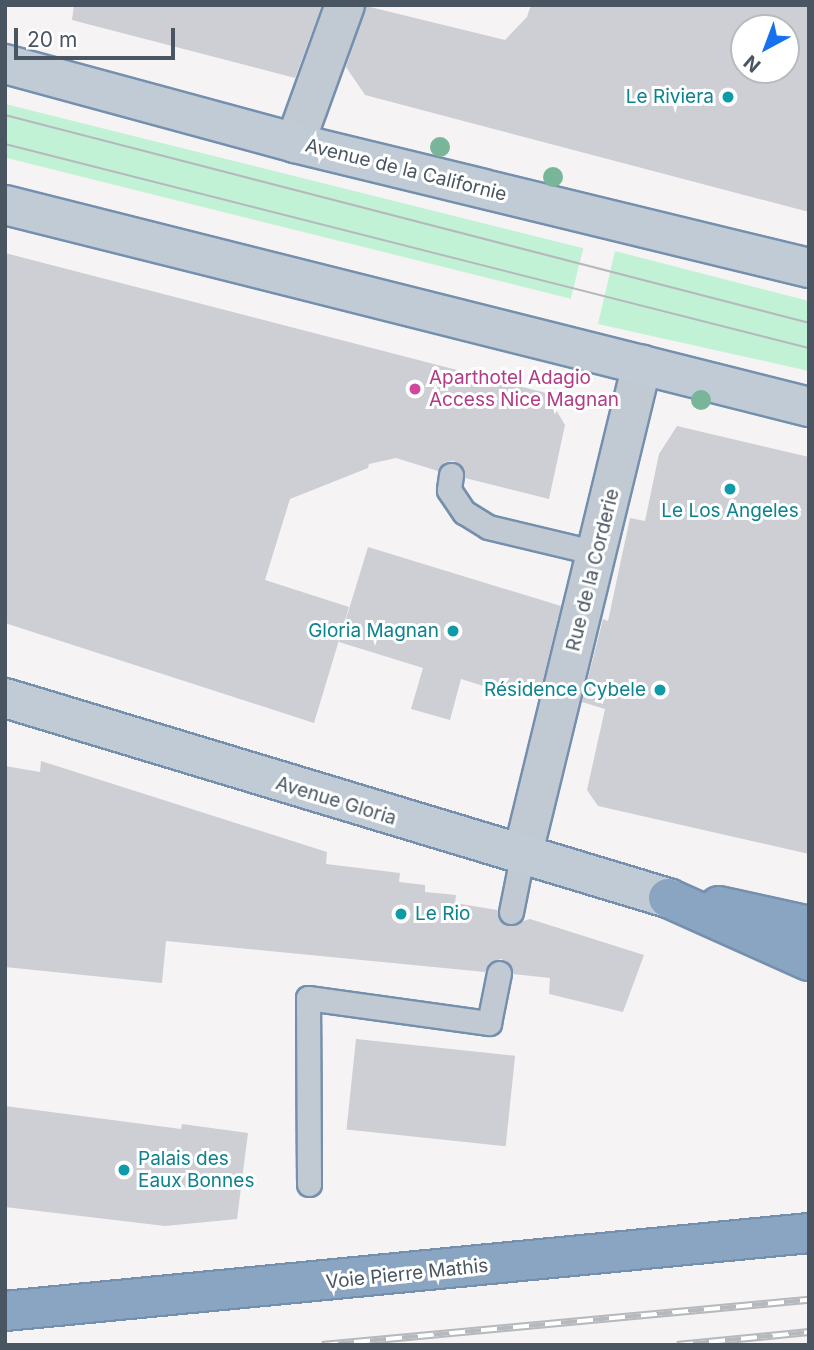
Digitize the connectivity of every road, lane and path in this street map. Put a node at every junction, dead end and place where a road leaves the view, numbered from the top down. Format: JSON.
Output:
{"nodes":[{"id":1,"x":345,"y":5,"type":"edge"},
{"id":2,"x":5,"y":64,"type":"edge"},
{"id":3,"x":295,"y":143,"type":"junction"},
{"id":4,"x":5,"y":205,"type":"edge"},
{"id":5,"x":809,"y":268,"type":"edge"},
{"id":6,"x":642,"y":364,"type":"junction"},
{"id":7,"x":809,"y":407,"type":"edge"},
{"id":8,"x":452,"y":475,"type":"dead end"},
{"id":9,"x":597,"y":553,"type":"junction"},
{"id":10,"x":5,"y":698,"type":"edge"},
{"id":11,"x":522,"y":857,"type":"junction"},
{"id":12,"x":668,"y":898,"type":"junction"},
{"id":13,"x":511,"y":912,"type":"dead end"},
{"id":14,"x":809,"y":926,"type":"edge"},
{"id":15,"x":809,"y":961,"type":"edge"},
{"id":16,"x":499,"y":973,"type":"dead end"},
{"id":17,"x":309,"y":1184,"type":"dead end"},
{"id":18,"x":809,"y":1212,"type":"edge"},
{"id":19,"x":809,"y":1233,"type":"edge"},
{"id":20,"x":390,"y":1276,"type":"junction"},
{"id":21,"x":5,"y":1311,"type":"edge"}],
"edges":[{"from":1,"to":3,"type":"street"},
{"from":2,"to":3,"type":"main road","name":"Avenue de la Californie"},
{"from":3,"to":5,"type":"main road","name":"Avenue de la Californie"},
{"from":4,"to":6,"type":"main road"},
{"from":6,"to":7,"type":"main road"},
{"from":6,"to":9,"type":"street","name":"Rue de la Corderie"},
{"from":8,"to":9,"type":"lane"},
{"from":9,"to":11,"type":"street","name":"Rue de la Corderie"},
{"from":10,"to":11,"type":"main road","name":"Avenue Gloria"},
{"from":11,"to":12,"type":"main road","name":"Avenue Gloria"},
{"from":11,"to":13,"type":"lane"},
{"from":12,"to":14,"type":"highway"},
{"from":12,"to":15,"type":"highway"},
{"from":16,"to":17,"type":"lane"},
{"from":18,"to":20,"type":"highway"},
{"from":19,"to":20,"type":"highway","name":"Voie Pierre Mathis"},
{"from":20,"to":21,"type":"highway","name":"Voie Pierre Mathis"}]}
